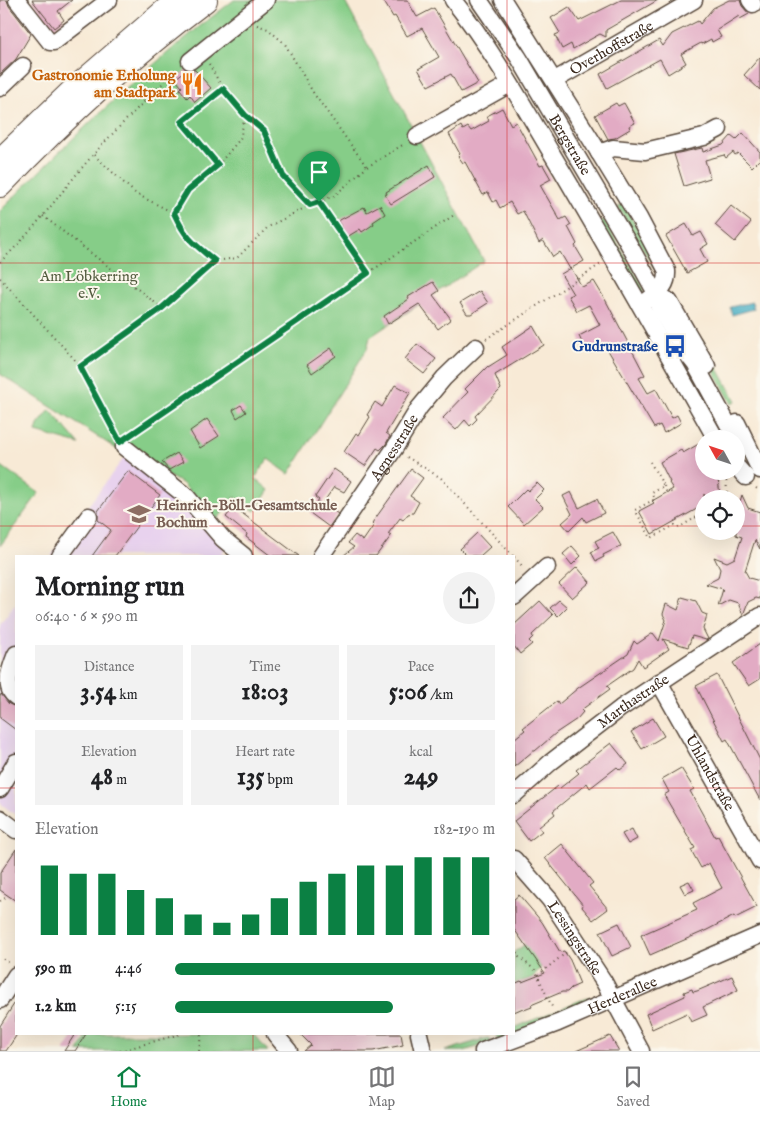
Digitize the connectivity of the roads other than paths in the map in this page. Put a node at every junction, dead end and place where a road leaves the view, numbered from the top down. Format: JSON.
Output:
{"nodes":[{"id":1,"x":17,"y":0,"type":"edge"},
{"id":2,"x":109,"y":0,"type":"edge"},
{"id":3,"x":178,"y":0,"type":"edge"},
{"id":4,"x":205,"y":0,"type":"edge"},
{"id":5,"x":266,"y":0,"type":"edge"},
{"id":6,"x":452,"y":0,"type":"edge"},
{"id":7,"x":479,"y":0,"type":"edge"},
{"id":8,"x":503,"y":0,"type":"edge"},
{"id":9,"x":694,"y":0,"type":"edge"},
{"id":10,"x":196,"y":56,"type":"road end"},
{"id":11,"x":23,"y":66,"type":"dead end"},
{"id":12,"x":555,"y":80,"type":"junction"},
{"id":13,"x":510,"y":84,"type":"junction"},
{"id":14,"x":0,"y":88,"type":"edge"},
{"id":15,"x":719,"y":129,"type":"dead end"},
{"id":16,"x":417,"y":136,"type":"road end"},
{"id":17,"x":599,"y":153,"type":"junction"},
{"id":18,"x":0,"y":160,"type":"edge"},
{"id":19,"x":0,"y":185,"type":"edge"},
{"id":20,"x":656,"y":293,"type":"junction"},
{"id":21,"x":641,"y":306,"type":"junction"},
{"id":22,"x":476,"y":347,"type":"road end"},
{"id":23,"x":711,"y":430,"type":"edge"},
{"id":24,"x":731,"y":430,"type":"edge"},
{"id":25,"x":122,"y":444,"type":"road end"},
{"id":26,"x":748,"y":470,"type":"edge"},
{"id":27,"x":89,"y":516,"type":"dead end"},
{"id":28,"x":61,"y":555,"type":"edge"},
{"id":29,"x":243,"y":555,"type":"edge"},
{"id":30,"x":322,"y":555,"type":"edge"},
{"id":31,"x":547,"y":567,"type":"dead end"},
{"id":32,"x":515,"y":596,"type":"edge"},
{"id":33,"x":760,"y":616,"type":"edge"},
{"id":34,"x":15,"y":656,"type":"edge"},
{"id":35,"x":659,"y":682,"type":"junction"},
{"id":36,"x":15,"y":696,"type":"edge"},
{"id":37,"x":15,"y":764,"type":"edge"},
{"id":38,"x":0,"y":789,"type":"edge"},
{"id":39,"x":515,"y":794,"type":"edge"},
{"id":40,"x":0,"y":818,"type":"edge"},
{"id":41,"x":15,"y":829,"type":"edge"},
{"id":42,"x":515,"y":859,"type":"edge"},
{"id":43,"x":760,"y":861,"type":"edge"},
{"id":44,"x":760,"y":935,"type":"edge"},
{"id":45,"x":12,"y":968,"type":"edge"},
{"id":46,"x":0,"y":1000,"type":"edge"},
{"id":47,"x":613,"y":1000,"type":"junction"},
{"id":48,"x":276,"y":1035,"type":"edge"},
{"id":49,"x":419,"y":1035,"type":"edge"},
{"id":50,"x":493,"y":1050,"type":"edge"},
{"id":51,"x":289,"y":1051,"type":"edge"},
{"id":52,"x":423,"y":1051,"type":"edge"},
{"id":53,"x":641,"y":1051,"type":"edge"}],
"edges":[{"from":1,"to":2,"type":"street"},
{"from":3,"to":18,"type":"highway"},
{"from":4,"to":19,"type":"highway"},
{"from":5,"to":10,"type":"street"},
{"from":6,"to":13,"type":"street","name":"Bergstraße"},
{"from":7,"to":20,"type":"street","name":"Bergstraße"},
{"from":8,"to":12,"type":"street","name":"Bergstraße"},
{"from":9,"to":12,"type":"street","name":"Overhoffstraße"},
{"from":11,"to":14,"type":"street"},
{"from":12,"to":17,"type":"street","name":"Bergstraße"},
{"from":13,"to":16,"type":"street"},
{"from":13,"to":21,"type":"street","name":"Bergstraße"},
{"from":15,"to":17,"type":"street","name":"Bergstraße"},
{"from":17,"to":20,"type":"street","name":"Bergstraße"},
{"from":20,"to":21,"type":"street","name":"Bergstraße"},
{"from":20,"to":24,"type":"street","name":"Bergstraße"},
{"from":20,"to":26,"type":"street","name":"Bergstraße"},
{"from":21,"to":23,"type":"street","name":"Bergstraße"},
{"from":22,"to":30,"type":"street","name":"Agnesstraße"},
{"from":25,"to":29,"type":"street"},
{"from":27,"to":28,"type":"street"},
{"from":31,"to":32,"type":"street"},
{"from":33,"to":35,"type":"street","name":"Marthastraße"},
{"from":34,"to":36,"type":"street"},
{"from":35,"to":39,"type":"street","name":"Marthastraße"},
{"from":35,"to":43,"type":"street","name":"Uhlandstraße"},
{"from":37,"to":38,"type":"street"},
{"from":40,"to":41,"type":"street"},
{"from":42,"to":47,"type":"street","name":"Lessingstraße"},
{"from":44,"to":47,"type":"street","name":"Herderallee"},
{"from":45,"to":46,"type":"street"},
{"from":47,"to":50,"type":"street","name":"Herderallee"},
{"from":47,"to":53,"type":"street","name":"Lessingstraße"},
{"from":48,"to":51,"type":"street"},
{"from":49,"to":52,"type":"street"}]}
